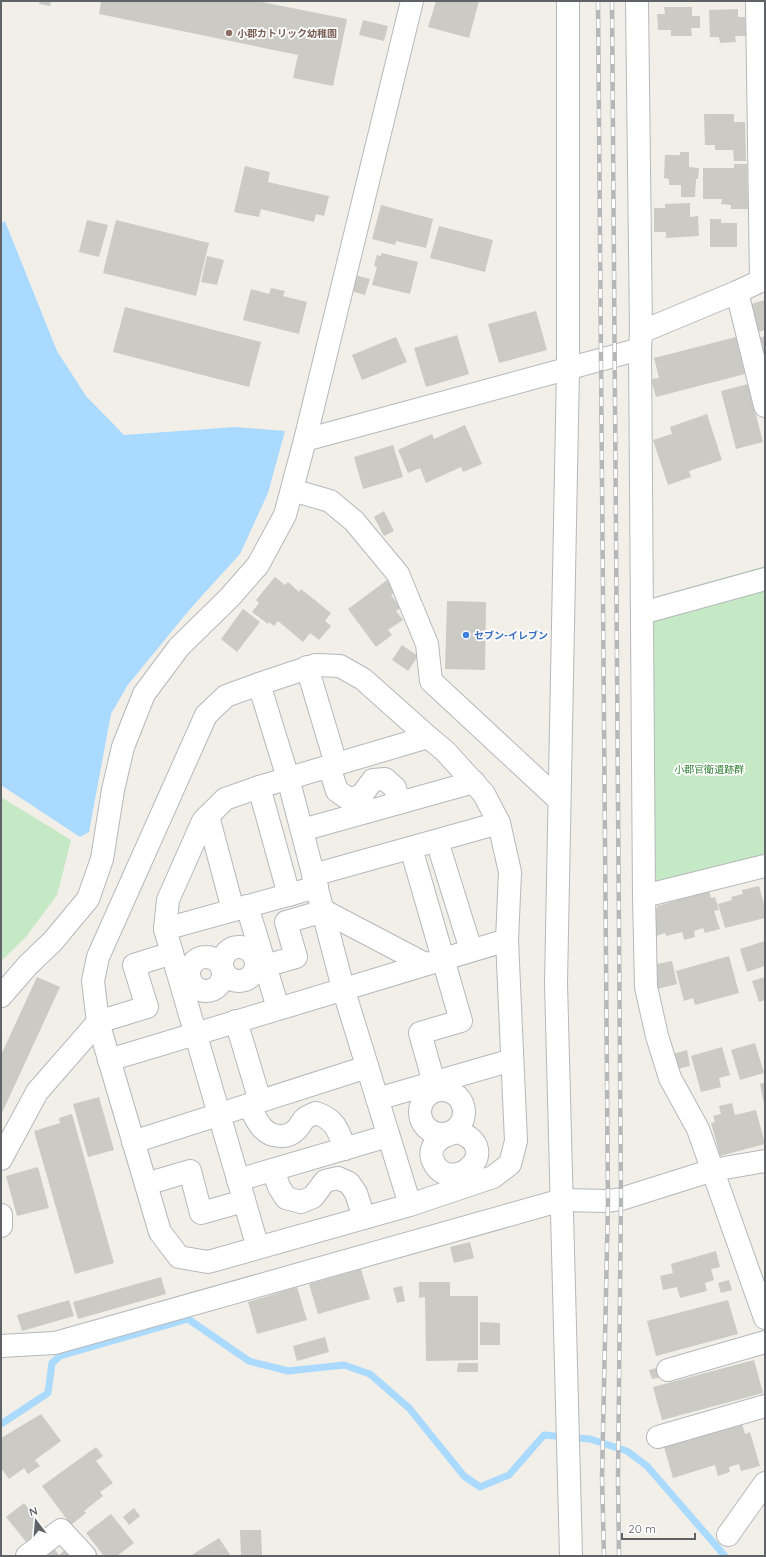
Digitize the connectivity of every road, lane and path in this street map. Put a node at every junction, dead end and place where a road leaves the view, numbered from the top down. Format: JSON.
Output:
{"nodes":[{"id":1,"x":412,"y":1,"type":"edge"},
{"id":2,"x":568,"y":1,"type":"edge"},
{"id":3,"x":637,"y":1,"type":"edge"},
{"id":4,"x":757,"y":1,"type":"edge"},
{"id":5,"x":763,"y":279,"type":"edge"},
{"id":6,"x":737,"y":292,"type":"junction"},
{"id":7,"x":640,"y":341,"type":"junction"},
{"id":8,"x":568,"y":370,"type":"junction"},
{"id":9,"x":765,"y":406,"type":"edge"},
{"id":10,"x":305,"y":440,"type":"junction"},
{"id":11,"x":292,"y":490,"type":"junction"},
{"id":12,"x":765,"y":579,"type":"edge"},
{"id":13,"x":642,"y":613,"type":"junction"},
{"id":14,"x":307,"y":668,"type":"junction"},
{"id":15,"x":259,"y":684,"type":"junction"},
{"id":16,"x":428,"y":737,"type":"junction"},
{"id":17,"x":333,"y":765,"type":"junction"},
{"id":18,"x":288,"y":778,"type":"junction"},
{"id":19,"x":474,"y":782,"type":"junction"},
{"id":20,"x":259,"y":787,"type":"junction"},
{"id":21,"x":559,"y":800,"type":"junction"},
{"id":22,"x":399,"y":803,"type":"junction"},
{"id":23,"x":208,"y":816,"type":"junction"},
{"id":24,"x":499,"y":823,"type":"junction"},
{"id":25,"x":302,"y":830,"type":"junction"},
{"id":26,"x":437,"y":841,"type":"junction"},
{"id":27,"x":411,"y":848,"type":"junction"},
{"id":28,"x":765,"y":866,"type":"edge"},
{"id":29,"x":315,"y":881,"type":"junction"},
{"id":30,"x":289,"y":894,"type":"junction"},
{"id":31,"x":644,"y":896,"type":"junction"},
{"id":32,"x":240,"y":908,"type":"junction"},
{"id":33,"x":324,"y":911,"type":"junction"},
{"id":34,"x":165,"y":929,"type":"junction"},
{"id":35,"x":507,"y":940,"type":"junction"},
{"id":36,"x":471,"y":950,"type":"junction"},
{"id":37,"x":172,"y":953,"type":"junction"},
{"id":38,"x":261,"y":961,"type":"junction"},
{"id":39,"x":434,"y":961,"type":"junction"},
{"id":40,"x":184,"y":979,"type":"junction"},
{"id":41,"x":344,"y":988,"type":"junction"},
{"id":42,"x":1,"y":996,"type":"edge"},
{"id":43,"x":278,"y":1008,"type":"junction"},
{"id":44,"x":236,"y":1021,"type":"junction"},
{"id":45,"x":98,"y":1022,"type":"junction"},
{"id":46,"x":195,"y":1034,"type":"junction"},
{"id":47,"x":109,"y":1060,"type":"junction"},
{"id":48,"x":512,"y":1060,"type":"junction"},
{"id":49,"x":368,"y":1067,"type":"junction"},
{"id":50,"x":435,"y":1086,"type":"junction"},
{"id":51,"x":377,"y":1099,"type":"junction"},
{"id":52,"x":254,"y":1103,"type":"junction"},
{"id":53,"x":219,"y":1114,"type":"junction"},
{"id":54,"x":449,"y":1134,"type":"junction"},
{"id":55,"x":388,"y":1136,"type":"junction"},
{"id":56,"x":133,"y":1142,"type":"junction"},
{"id":57,"x":345,"y":1149,"type":"junction"},
{"id":58,"x":1,"y":1159,"type":"edge"},
{"id":59,"x":765,"y":1162,"type":"edge"},
{"id":60,"x":273,"y":1170,"type":"junction"},
{"id":61,"x":713,"y":1170,"type":"junction"},
{"id":62,"x":463,"y":1180,"type":"junction"},
{"id":63,"x":146,"y":1184,"type":"junction"},
{"id":64,"x":241,"y":1190,"type":"junction"},
{"id":65,"x":562,"y":1200,"type":"junction"},
{"id":66,"x":410,"y":1205,"type":"junction"},
{"id":67,"x":1,"y":1215,"type":"edge"},
{"id":68,"x":364,"y":1218,"type":"junction"},
{"id":69,"x":1,"y":1226,"type":"edge"},
{"id":70,"x":258,"y":1248,"type":"junction"},
{"id":71,"x":765,"y":1318,"type":"edge"},
{"id":72,"x":765,"y":1342,"type":"edge"},
{"id":73,"x":1,"y":1346,"type":"edge"},
{"id":74,"x":668,"y":1370,"type":"dead end"},
{"id":75,"x":765,"y":1406,"type":"edge"},
{"id":76,"x":658,"y":1437,"type":"dead end"},
{"id":77,"x":765,"y":1483,"type":"edge"},
{"id":78,"x":728,"y":1535,"type":"dead end"},
{"id":79,"x":27,"y":1556,"type":"edge"},
{"id":80,"x":85,"y":1556,"type":"edge"},
{"id":81,"x":571,"y":1556,"type":"edge"}],
"edges":[{"from":1,"to":10,"type":"street"},
{"from":2,"to":8,"type":"street"},
{"from":3,"to":7,"type":"street"},
{"from":4,"to":5,"type":"street"},
{"from":5,"to":6,"type":"street"},
{"from":6,"to":7,"type":"street"},
{"from":6,"to":9,"type":"street"},
{"from":7,"to":8,"type":"street"},
{"from":7,"to":13,"type":"street"},
{"from":8,"to":10,"type":"street"},
{"from":8,"to":21,"type":"street"},
{"from":10,"to":11,"type":"street"},
{"from":11,"to":21,"type":"street"},
{"from":11,"to":42,"type":"street"},
{"from":12,"to":13,"type":"street"},
{"from":13,"to":31,"type":"street"},
{"from":14,"to":15,"type":"street"},
{"from":14,"to":16,"type":"street"},
{"from":14,"to":17,"type":"street"},
{"from":15,"to":18,"type":"street"},
{"from":15,"to":45,"type":"street"},
{"from":16,"to":17,"type":"street"},
{"from":16,"to":19,"type":"street"},
{"from":17,"to":18,"type":"street"},
{"from":17,"to":22,"type":"street"},
{"from":18,"to":20,"type":"street"},
{"from":18,"to":25,"type":"street"},
{"from":19,"to":22,"type":"street"},
{"from":19,"to":24,"type":"street"},
{"from":20,"to":23,"type":"street"},
{"from":20,"to":30,"type":"street"},
{"from":21,"to":65,"type":"street"},
{"from":22,"to":25,"type":"street"},
{"from":23,"to":32,"type":"street"},
{"from":23,"to":34,"type":"street"},
{"from":24,"to":26,"type":"street"},
{"from":24,"to":35,"type":"street"},
{"from":25,"to":29,"type":"street"},
{"from":26,"to":27,"type":"street"},
{"from":26,"to":36,"type":"street"},
{"from":27,"to":29,"type":"street"},
{"from":27,"to":39,"type":"street"},
{"from":28,"to":31,"type":"street"},
{"from":29,"to":30,"type":"street"},
{"from":29,"to":33,"type":"street"},
{"from":30,"to":32,"type":"street"},
{"from":31,"to":61,"type":"street"},
{"from":32,"to":34,"type":"street"},
{"from":32,"to":38,"type":"street"},
{"from":33,"to":38,"type":"street"},
{"from":33,"to":39,"type":"street"},
{"from":33,"to":41,"type":"street"},
{"from":34,"to":37,"type":"street"},
{"from":35,"to":36,"type":"street"},
{"from":35,"to":48,"type":"street"},
{"from":36,"to":39,"type":"street"},
{"from":37,"to":40,"type":"street"},
{"from":37,"to":45,"type":"street"},
{"from":38,"to":40,"type":"street"},
{"from":38,"to":43,"type":"street"},
{"from":39,"to":41,"type":"street"},
{"from":39,"to":50,"type":"street"},
{"from":40,"to":46,"type":"street"},
{"from":41,"to":43,"type":"street"},
{"from":41,"to":49,"type":"street"},
{"from":43,"to":44,"type":"street"},
{"from":44,"to":46,"type":"street"},
{"from":44,"to":52,"type":"street"},
{"from":45,"to":47,"type":"street"},
{"from":45,"to":58,"type":"street"},
{"from":46,"to":47,"type":"street"},
{"from":46,"to":53,"type":"street"},
{"from":47,"to":56,"type":"street"},
{"from":48,"to":50,"type":"street"},
{"from":48,"to":62,"type":"street"},
{"from":49,"to":51,"type":"street"},
{"from":49,"to":52,"type":"street"},
{"from":50,"to":51,"type":"street"},
{"from":50,"to":54,"type":"street"},
{"from":50,"to":54,"type":"street"},
{"from":51,"to":55,"type":"street"},
{"from":52,"to":53,"type":"street"},
{"from":52,"to":57,"type":"street"},
{"from":53,"to":56,"type":"street"},
{"from":53,"to":64,"type":"street"},
{"from":54,"to":62,"type":"street"},
{"from":54,"to":62,"type":"street"},
{"from":55,"to":57,"type":"street"},
{"from":55,"to":66,"type":"street"},
{"from":56,"to":63,"type":"street"},
{"from":57,"to":60,"type":"street"},
{"from":59,"to":61,"type":"street"},
{"from":60,"to":64,"type":"street"},
{"from":60,"to":68,"type":"street"},
{"from":61,"to":65,"type":"street"},
{"from":61,"to":71,"type":"street"},
{"from":62,"to":66,"type":"street"},
{"from":63,"to":64,"type":"street"},
{"from":63,"to":70,"type":"street"},
{"from":64,"to":70,"type":"street"},
{"from":65,"to":73,"type":"street"},
{"from":65,"to":81,"type":"street"},
{"from":66,"to":68,"type":"street"},
{"from":67,"to":69,"type":"street"},
{"from":68,"to":70,"type":"street"},
{"from":72,"to":74,"type":"street"},
{"from":75,"to":76,"type":"street"},
{"from":77,"to":78,"type":"street"},
{"from":79,"to":80,"type":"street"}]}
